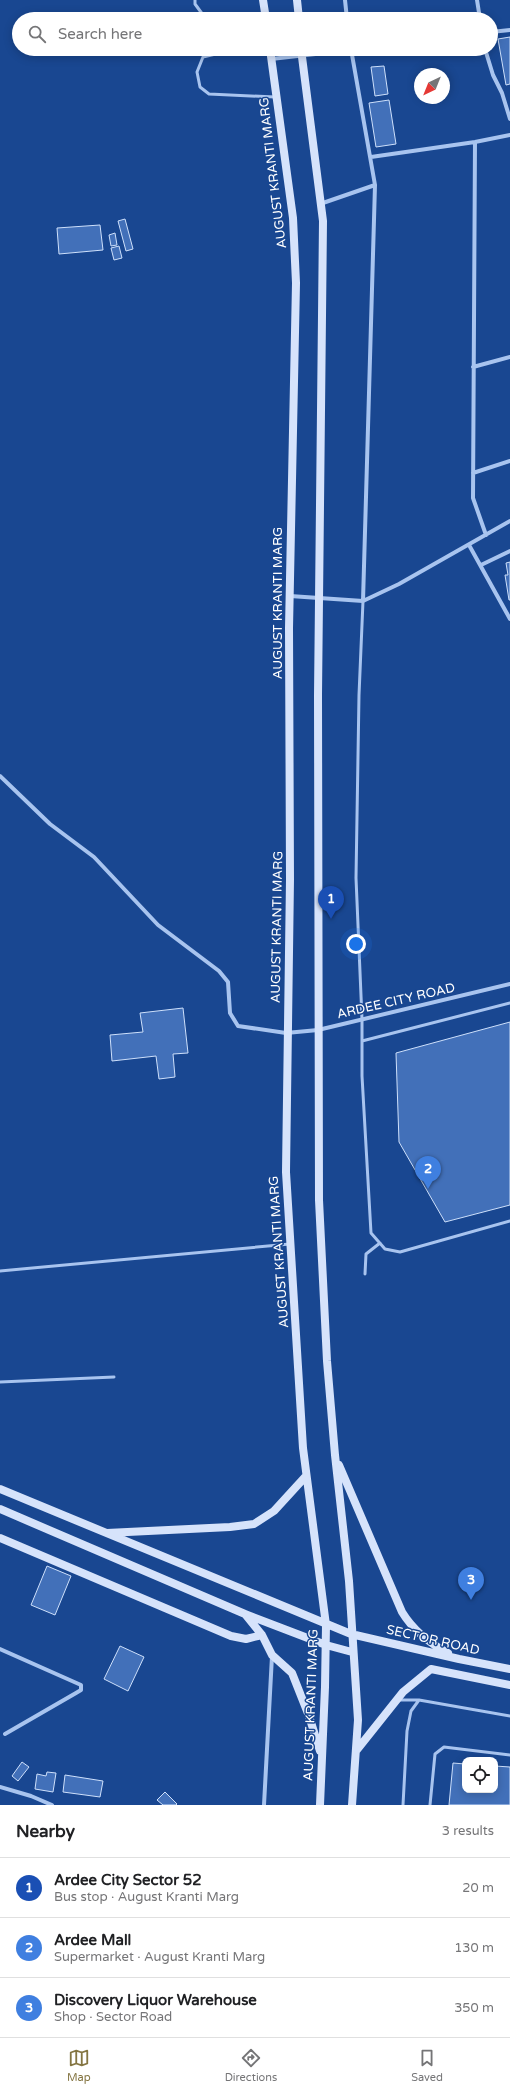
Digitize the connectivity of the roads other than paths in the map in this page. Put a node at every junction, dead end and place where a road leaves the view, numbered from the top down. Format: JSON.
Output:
{"nodes":[{"id":1,"x":195,"y":0,"type":"edge"},
{"id":2,"x":263,"y":0,"type":"edge"},
{"id":3,"x":297,"y":0,"type":"edge"},
{"id":4,"x":345,"y":0,"type":"edge"},
{"id":5,"x":477,"y":0,"type":"edge"},
{"id":6,"x":201,"y":12,"type":"edge"},
{"id":7,"x":265,"y":12,"type":"edge"},
{"id":8,"x":298,"y":12,"type":"edge"},
{"id":9,"x":346,"y":12,"type":"edge"},
{"id":10,"x":479,"y":12,"type":"edge"},
{"id":11,"x":510,"y":30,"type":"edge"},
{"id":12,"x":498,"y":31,"type":"edge"},
{"id":13,"x":207,"y":56,"type":"edge"},
{"id":14,"x":271,"y":56,"type":"edge"},
{"id":15,"x":286,"y":56,"type":"edge"},
{"id":16,"x":302,"y":56,"type":"edge"},
{"id":17,"x":352,"y":56,"type":"edge"},
{"id":18,"x":487,"y":56,"type":"edge"},
{"id":19,"x":271,"y":60,"type":"junction"},
{"id":20,"x":277,"y":97,"type":"junction"},
{"id":21,"x":510,"y":119,"type":"edge"},
{"id":22,"x":510,"y":135,"type":"edge"},
{"id":23,"x":475,"y":142,"type":"junction"},
{"id":24,"x":371,"y":157,"type":"junction"},
{"id":25,"x":375,"y":185,"type":"junction"},
{"id":26,"x":320,"y":204,"type":"junction"},
{"id":27,"x":510,"y":357,"type":"edge"},
{"id":28,"x":473,"y":367,"type":"junction"},
{"id":29,"x":510,"y":461,"type":"edge"},
{"id":30,"x":473,"y":473,"type":"junction"},
{"id":31,"x":510,"y":521,"type":"edge"},
{"id":32,"x":486,"y":534,"type":"junction"},
{"id":33,"x":469,"y":545,"type":"junction"},
{"id":34,"x":510,"y":552,"type":"edge"},
{"id":35,"x":481,"y":565,"type":"junction"},
{"id":36,"x":290,"y":596,"type":"junction"},
{"id":37,"x":319,"y":599,"type":"junction"},
{"id":38,"x":363,"y":601,"type":"junction"},
{"id":39,"x":510,"y":619,"type":"edge"},
{"id":40,"x":0,"y":776,"type":"edge"},
{"id":41,"x":510,"y":984,"type":"edge"},
{"id":42,"x":510,"y":1003,"type":"edge"},
{"id":43,"x":362,"y":1019,"type":"junction"},
{"id":44,"x":318,"y":1030,"type":"junction"},
{"id":45,"x":286,"y":1033,"type":"junction"},
{"id":46,"x":362,"y":1041,"type":"junction"},
{"id":47,"x":510,"y":1221,"type":"edge"},
{"id":48,"x":380,"y":1243,"type":"junction"},
{"id":49,"x":290,"y":1244,"type":"junction"},
{"id":50,"x":0,"y":1271,"type":"edge"},
{"id":51,"x":365,"y":1274,"type":"dead end"},
{"id":52,"x":114,"y":1377,"type":"dead end"},
{"id":53,"x":0,"y":1382,"type":"edge"},
{"id":54,"x":335,"y":1455,"type":"junction"},
{"id":55,"x":306,"y":1476,"type":"junction"},
{"id":56,"x":0,"y":1489,"type":"edge"},
{"id":57,"x":0,"y":1509,"type":"edge"},
{"id":58,"x":104,"y":1533,"type":"junction"},
{"id":59,"x":0,"y":1538,"type":"edge"},
{"id":60,"x":245,"y":1614,"type":"junction"},
{"id":61,"x":326,"y":1625,"type":"junction"},
{"id":62,"x":351,"y":1634,"type":"junction"},
{"id":63,"x":262,"y":1635,"type":"junction"},
{"id":64,"x":326,"y":1645,"type":"junction"},
{"id":65,"x":0,"y":1649,"type":"edge"},
{"id":66,"x":352,"y":1652,"type":"junction"},
{"id":67,"x":272,"y":1655,"type":"junction"},
{"id":68,"x":459,"y":1659,"type":"junction"},
{"id":69,"x":510,"y":1669,"type":"edge"},
{"id":70,"x":510,"y":1685,"type":"edge"},
{"id":71,"x":395,"y":1700,"type":"junction"},
{"id":72,"x":419,"y":1700,"type":"junction"},
{"id":73,"x":510,"y":1716,"type":"edge"},
{"id":74,"x":5,"y":1734,"type":"dead end"},
{"id":75,"x":356,"y":1752,"type":"junction"},
{"id":76,"x":510,"y":1755,"type":"edge"},
{"id":77,"x":322,"y":1757,"type":"junction"},
{"id":78,"x":0,"y":1787,"type":"edge"},
{"id":79,"x":52,"y":1805,"type":"edge"},
{"id":80,"x":264,"y":1805,"type":"edge"},
{"id":81,"x":320,"y":1805,"type":"edge"},
{"id":82,"x":352,"y":1805,"type":"edge"},
{"id":83,"x":403,"y":1805,"type":"edge"},
{"id":84,"x":430,"y":1805,"type":"edge"}],
"edges":[{"from":1,"to":6,"type":"lane"},
{"from":2,"to":7,"type":"main road"},
{"from":3,"to":8,"type":"main road"},
{"from":4,"to":9,"type":"street"},
{"from":5,"to":10,"type":"street"},
{"from":11,"to":12,"type":"street"},
{"from":13,"to":20,"type":"lane"},
{"from":14,"to":19,"type":"main road","name":"AUGUST KRANTI MARG"},
{"from":15,"to":19,"type":"street"},
{"from":16,"to":26,"type":"main road"},
{"from":17,"to":24,"type":"street"},
{"from":18,"to":21,"type":"street"},
{"from":19,"to":20,"type":"main road","name":"AUGUST KRANTI MARG"},
{"from":20,"to":36,"type":"main road","name":"AUGUST KRANTI MARG"},
{"from":22,"to":23,"type":"street"},
{"from":23,"to":24,"type":"street"},
{"from":23,"to":28,"type":"street"},
{"from":24,"to":25,"type":"street"},
{"from":25,"to":26,"type":"street"},
{"from":25,"to":38,"type":"street"},
{"from":26,"to":37,"type":"main road"},
{"from":27,"to":28,"type":"street"},
{"from":28,"to":30,"type":"street"},
{"from":29,"to":30,"type":"street"},
{"from":30,"to":32,"type":"street"},
{"from":31,"to":32,"type":"street"},
{"from":32,"to":33,"type":"street"},
{"from":33,"to":35,"type":"street"},
{"from":33,"to":38,"type":"street"},
{"from":34,"to":35,"type":"street"},
{"from":35,"to":39,"type":"street"},
{"from":36,"to":37,"type":"street"},
{"from":36,"to":45,"type":"main road","name":"AUGUST KRANTI MARG"},
{"from":37,"to":38,"type":"street"},
{"from":37,"to":44,"type":"main road"},
{"from":38,"to":43,"type":"lane"},
{"from":40,"to":45,"type":"street","name":"ARDEE CITY ROAD"},
{"from":41,"to":43,"type":"street","name":"ARDEE CITY ROAD"},
{"from":42,"to":46,"type":"lane"},
{"from":43,"to":44,"type":"street","name":"ARDEE CITY ROAD"},
{"from":43,"to":46,"type":"lane"},
{"from":44,"to":45,"type":"street","name":"ARDEE CITY ROAD"},
{"from":44,"to":54,"type":"main road"},
{"from":45,"to":49,"type":"main road","name":"AUGUST KRANTI MARG"},
{"from":46,"to":48,"type":"lane"},
{"from":47,"to":48,"type":"lane"},
{"from":48,"to":51,"type":"lane"},
{"from":49,"to":50,"type":"lane"},
{"from":49,"to":55,"type":"main road","name":"AUGUST KRANTI MARG"},
{"from":52,"to":53,"type":"lane"},
{"from":54,"to":62,"type":"main road"},
{"from":54,"to":68,"type":"main road"},
{"from":55,"to":58,"type":"main road"},
{"from":55,"to":61,"type":"main road","name":"AUGUST KRANTI MARG"},
{"from":56,"to":58,"type":"main road","name":"SECTOR ROAD"},
{"from":57,"to":60,"type":"main road"},
{"from":58,"to":61,"type":"main road","name":"SECTOR ROAD"},
{"from":59,"to":63,"type":"main road"},
{"from":60,"to":63,"type":"main road"},
{"from":60,"to":64,"type":"main road"},
{"from":61,"to":62,"type":"main road","name":"SECTOR ROAD"},
{"from":61,"to":64,"type":"main road","name":"AUGUST KRANTI MARG"},
{"from":62,"to":66,"type":"main road"},
{"from":62,"to":68,"type":"main road","name":"SECTOR ROAD"},
{"from":63,"to":67,"type":"main road"},
{"from":64,"to":66,"type":"main road"},
{"from":64,"to":77,"type":"main road","name":"AUGUST KRANTI MARG"},
{"from":65,"to":74,"type":"street"},
{"from":66,"to":75,"type":"main road"},
{"from":67,"to":77,"type":"main road"},
{"from":67,"to":80,"type":"street"},
{"from":68,"to":69,"type":"main road","name":"SECTOR ROAD"},
{"from":70,"to":71,"type":"main road","name":"SECTOR ROAD"},
{"from":71,"to":72,"type":"lane"},
{"from":71,"to":75,"type":"main road","name":"SECTOR ROAD"},
{"from":72,"to":73,"type":"lane"},
{"from":72,"to":83,"type":"lane"},
{"from":75,"to":82,"type":"main road"},
{"from":76,"to":84,"type":"lane"},
{"from":77,"to":81,"type":"main road","name":"AUGUST KRANTI MARG"},
{"from":78,"to":79,"type":"street"}]}
